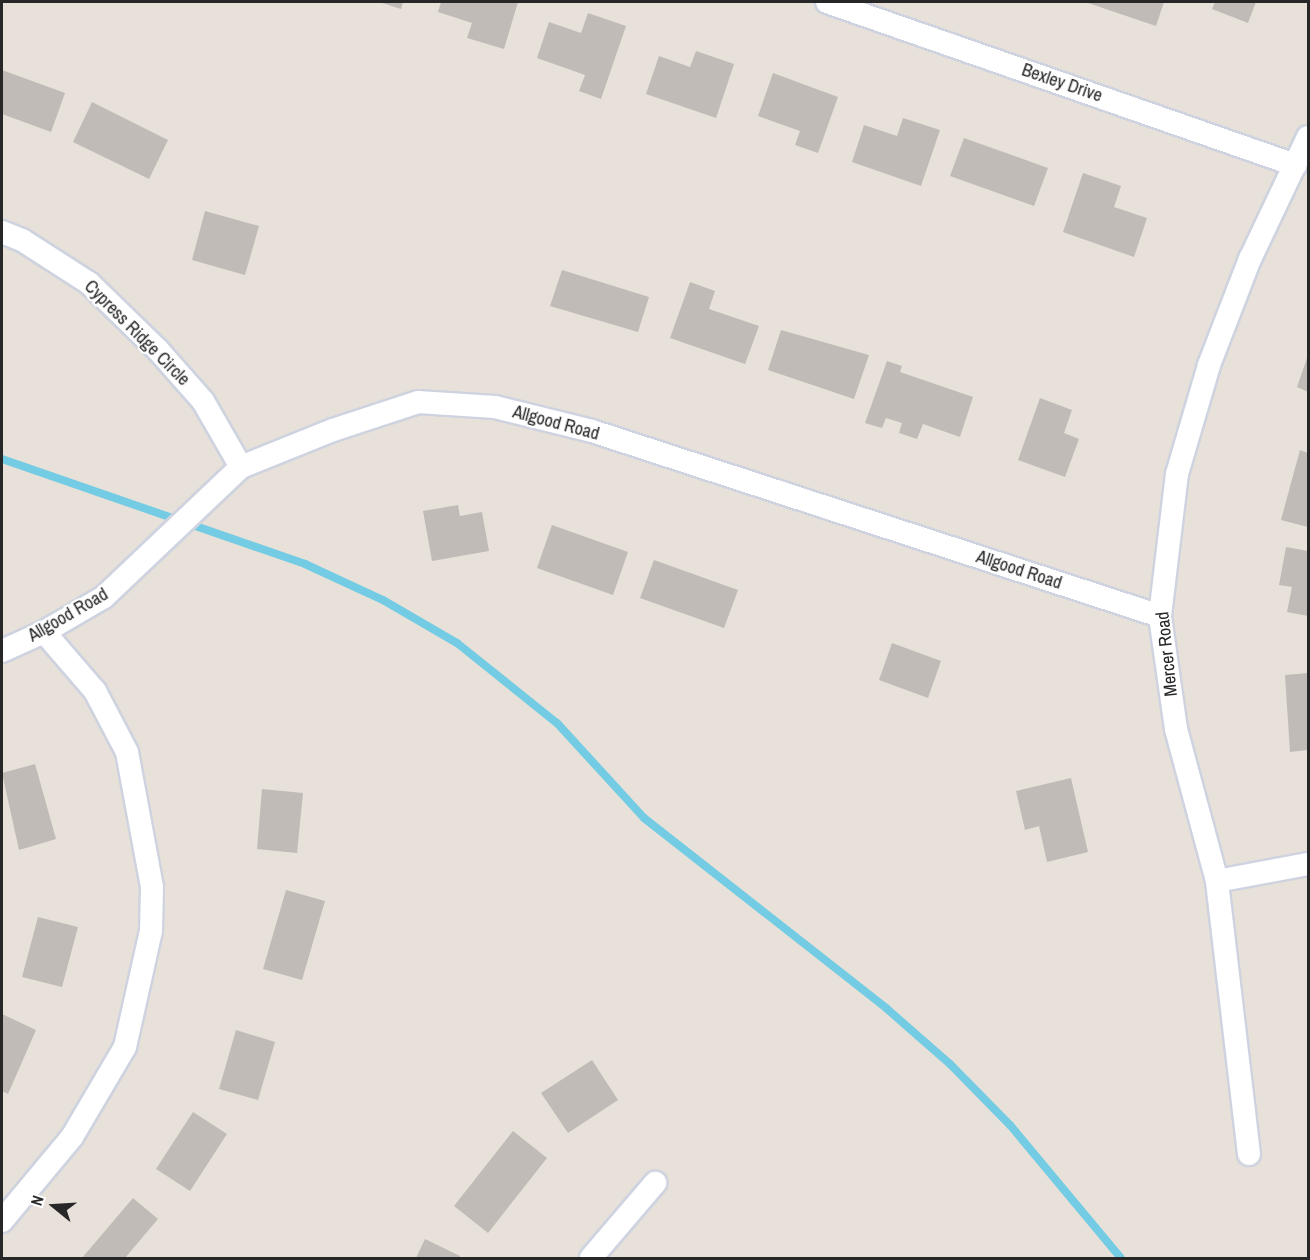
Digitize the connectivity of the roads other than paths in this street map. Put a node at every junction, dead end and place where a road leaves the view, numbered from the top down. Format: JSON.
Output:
{"nodes":[{"id":1,"x":828,"y":2,"type":"edge"},
{"id":2,"x":886,"y":11,"type":"edge"},
{"id":3,"x":1308,"y":137,"type":"edge"},
{"id":4,"x":1295,"y":165,"type":"junction"},
{"id":5,"x":2,"y":232,"type":"edge"},
{"id":6,"x":241,"y":467,"type":"junction"},
{"id":7,"x":1160,"y":616,"type":"junction"},
{"id":8,"x":44,"y":632,"type":"junction"},
{"id":9,"x":2,"y":651,"type":"edge"},
{"id":10,"x":1308,"y":864,"type":"edge"},
{"id":11,"x":1217,"y":882,"type":"junction"},
{"id":12,"x":1249,"y":1154,"type":"dead end"},
{"id":13,"x":655,"y":1183,"type":"dead end"},
{"id":14,"x":2,"y":1221,"type":"edge"},
{"id":15,"x":591,"y":1258,"type":"edge"}],
"edges":[{"from":1,"to":2,"type":"street","name":"Bexley Drive"},
{"from":2,"to":4,"type":"street","name":"Bexley Drive"},
{"from":3,"to":4,"type":"street","name":"Mercer Road"},
{"from":4,"to":7,"type":"street","name":"Mercer Road"},
{"from":5,"to":6,"type":"street","name":"Cypress Ridge Circle"},
{"from":6,"to":7,"type":"street","name":"Allgood Road"},
{"from":6,"to":8,"type":"street","name":"Allgood Road"},
{"from":7,"to":11,"type":"street","name":"Mercer Road"},
{"from":8,"to":9,"type":"street","name":"Allgood Road"},
{"from":8,"to":14,"type":"street"},
{"from":10,"to":11,"type":"street"},
{"from":11,"to":12,"type":"street","name":"Mercer Road"},
{"from":13,"to":15,"type":"street"}]}
